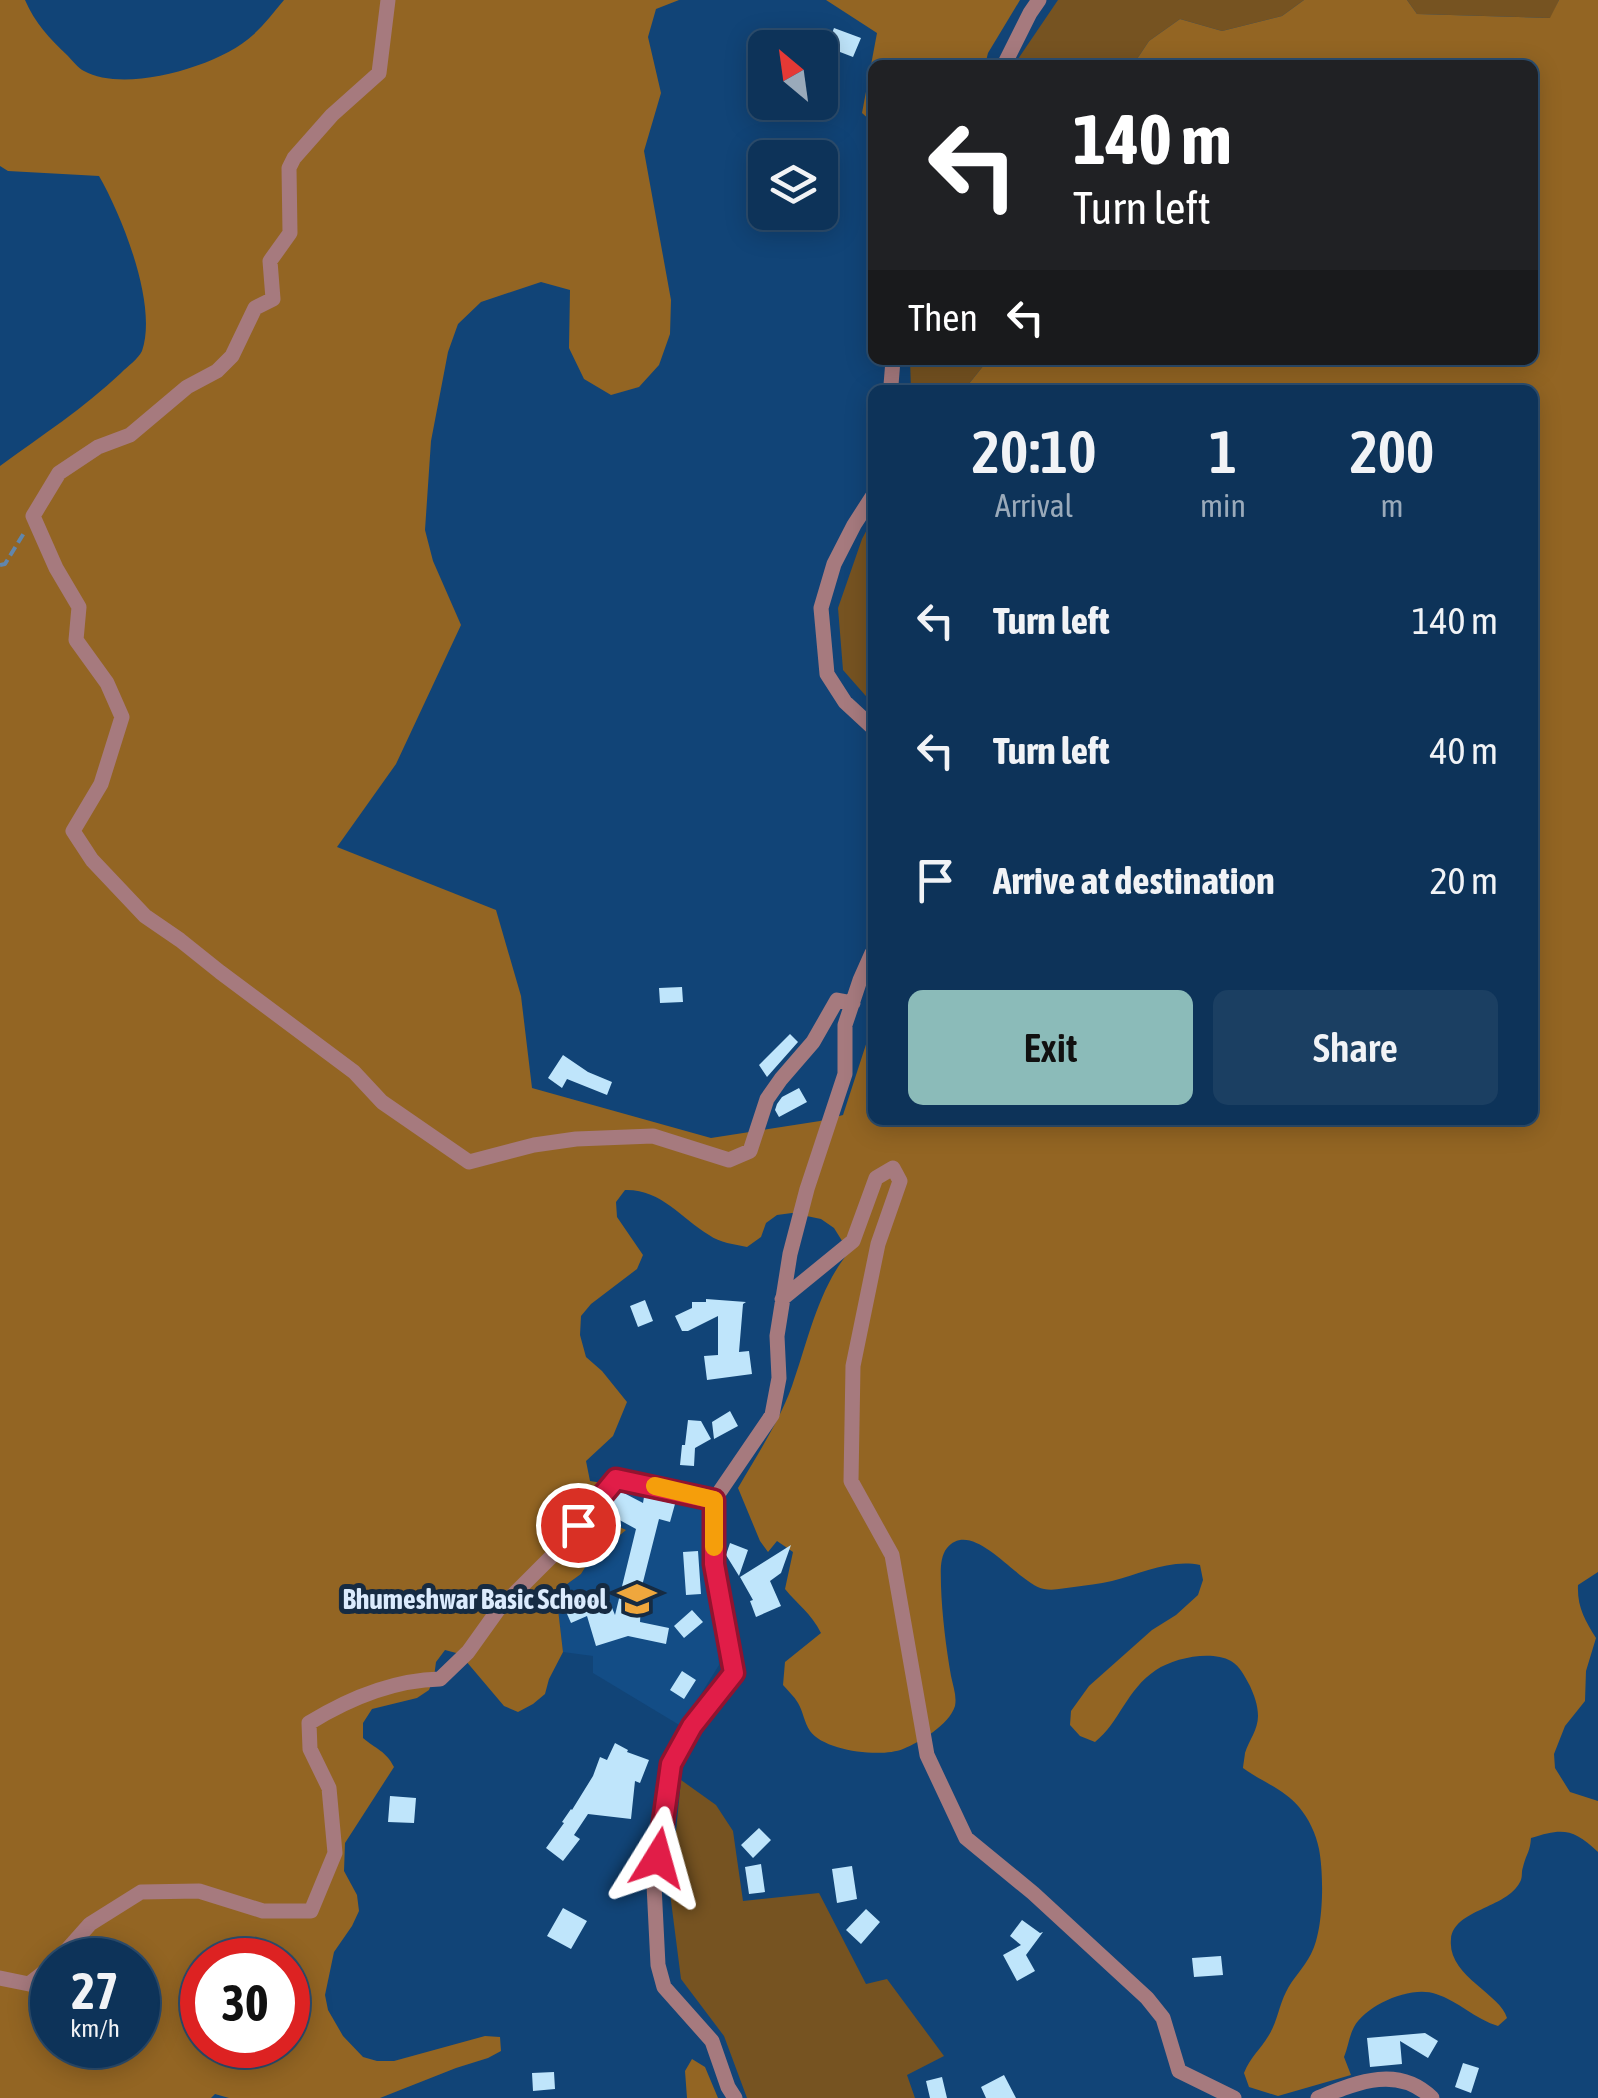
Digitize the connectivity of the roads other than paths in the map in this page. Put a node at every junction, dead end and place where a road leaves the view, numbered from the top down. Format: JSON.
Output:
{"nodes":[{"id":1,"x":388,"y":0,"type":"edge"},
{"id":2,"x":1039,"y":0,"type":"edge"},
{"id":3,"x":1006,"y":60,"type":"edge"},
{"id":4,"x":868,"y":503,"type":"edge"},
{"id":5,"x":868,"y":722,"type":"edge"},
{"id":6,"x":868,"y":963,"type":"edge"},
{"id":7,"x":852,"y":1004,"type":"junction"},
{"id":8,"x":782,"y":1299,"type":"junction"},
{"id":9,"x":714,"y":1500,"type":"junction"},
{"id":10,"x":78,"y":1938,"type":"edge"},
{"id":11,"x":0,"y":1978,"type":"edge"},
{"id":12,"x":30,"y":1983,"type":"edge"},
{"id":13,"x":735,"y":2098,"type":"edge"},
{"id":14,"x":1234,"y":2098,"type":"edge"},
{"id":15,"x":1318,"y":2098,"type":"edge"},
{"id":16,"x":1432,"y":2098,"type":"edge"}],
"edges":[{"from":1,"to":7,"type":"street"},
{"from":2,"to":3,"type":"street"},
{"from":4,"to":5,"type":"street"},
{"from":6,"to":7,"type":"street"},
{"from":7,"to":8,"type":"street"},
{"from":8,"to":9,"type":"street"},
{"from":8,"to":14,"type":"street"},
{"from":9,"to":10,"type":"street"},
{"from":9,"to":13,"type":"street"},
{"from":11,"to":12,"type":"street"},
{"from":15,"to":16,"type":"street"}]}
